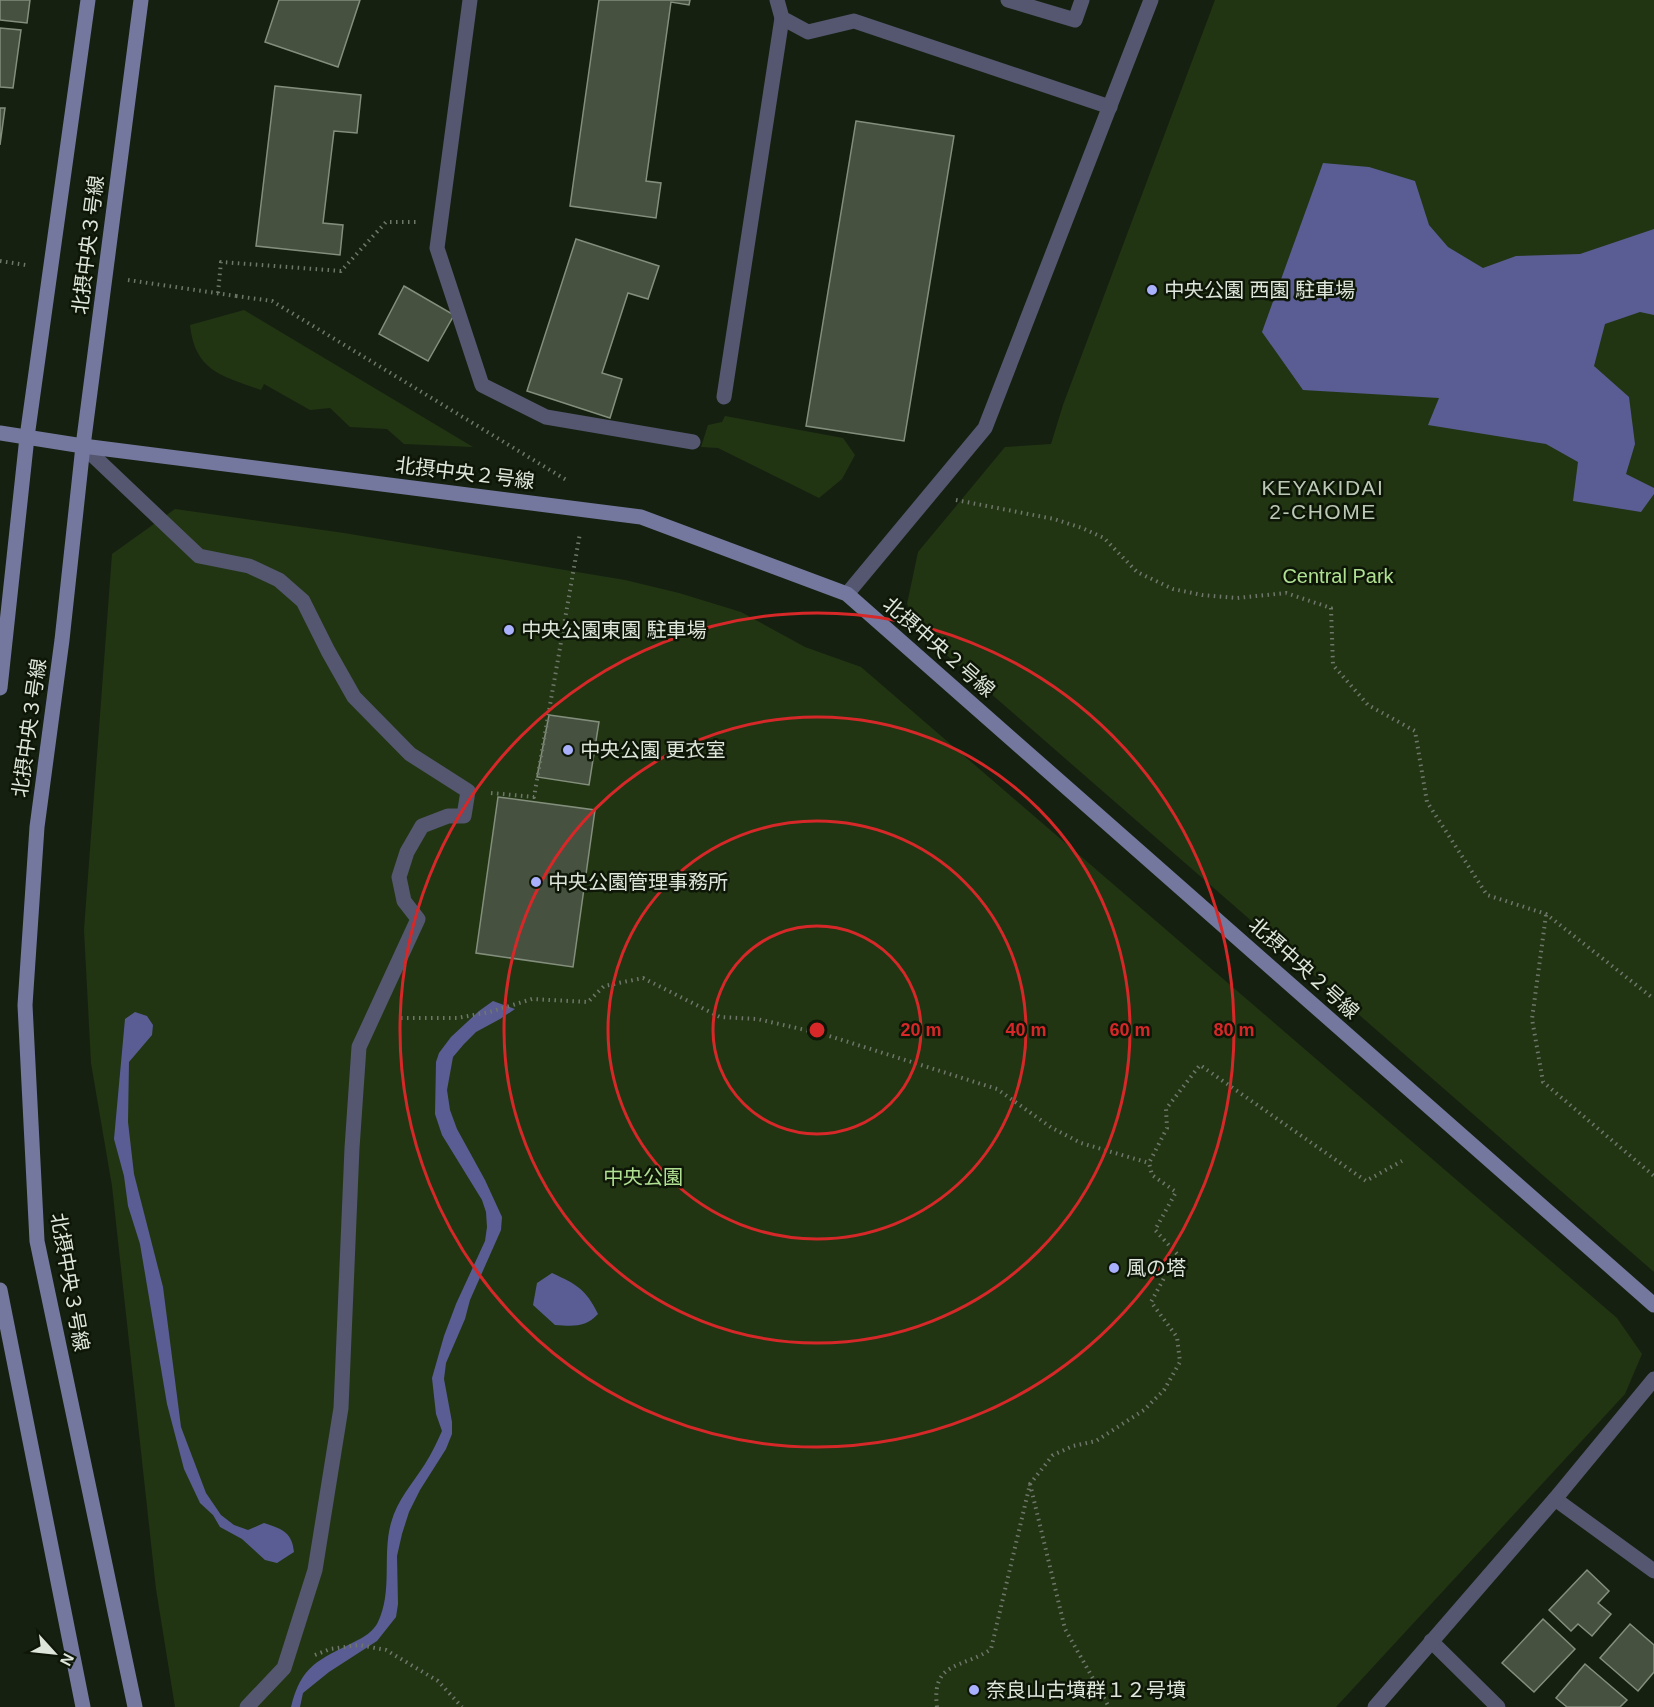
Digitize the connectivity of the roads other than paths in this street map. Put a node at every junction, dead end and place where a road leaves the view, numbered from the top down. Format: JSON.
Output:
{"nodes":[{"id":1,"x":88,"y":0,"type":"edge"},
{"id":2,"x":141,"y":0,"type":"edge"},
{"id":3,"x":470,"y":0,"type":"edge"},
{"id":4,"x":777,"y":0,"type":"edge"},
{"id":5,"x":1008,"y":0,"type":"edge"},
{"id":6,"x":1082,"y":0,"type":"edge"},
{"id":7,"x":1151,"y":0,"type":"edge"},
{"id":8,"x":782,"y":18,"type":"junction"},
{"id":9,"x":1110,"y":107,"type":"junction"},
{"id":10,"x":724,"y":397,"type":"dead end"},
{"id":11,"x":0,"y":433,"type":"edge"},
{"id":12,"x":27,"y":436,"type":"junction"},
{"id":13,"x":693,"y":442,"type":"dead end"},
{"id":14,"x":83,"y":447,"type":"junction"},
{"id":15,"x":847,"y":594,"type":"junction"},
{"id":16,"x":0,"y":688,"type":"edge"},
{"id":17,"x":0,"y":1290,"type":"edge"},
{"id":18,"x":1654,"y":1305,"type":"edge"},
{"id":19,"x":1654,"y":1379,"type":"edge"},
{"id":20,"x":1555,"y":1499,"type":"junction"},
{"id":21,"x":1654,"y":1571,"type":"edge"},
{"id":22,"x":1431,"y":1641,"type":"junction"},
{"id":23,"x":83,"y":1707,"type":"edge"},
{"id":24,"x":135,"y":1707,"type":"edge"},
{"id":25,"x":247,"y":1707,"type":"edge"},
{"id":26,"x":1376,"y":1707,"type":"edge"},
{"id":27,"x":1498,"y":1707,"type":"edge"}],
"edges":[{"from":1,"to":12,"type":"street","name":"北摂中央３号線"},
{"from":2,"to":14,"type":"street","name":"北摂中央３号線"},
{"from":3,"to":13,"type":"street"},
{"from":4,"to":8,"type":"street"},
{"from":5,"to":6,"type":"street"},
{"from":7,"to":9,"type":"street"},
{"from":8,"to":9,"type":"street"},
{"from":8,"to":10,"type":"street"},
{"from":9,"to":15,"type":"street"},
{"from":11,"to":12,"type":"street","name":"北摂中央２号線"},
{"from":12,"to":14,"type":"street","name":"北摂中央２号線"},
{"from":12,"to":16,"type":"street","name":"北摂中央３号線"},
{"from":14,"to":15,"type":"street","name":"北摂中央２号線"},
{"from":14,"to":24,"type":"street","name":"北摂中央３号線"},
{"from":14,"to":25,"type":"street"},
{"from":15,"to":18,"type":"street","name":"北摂中央２号線"},
{"from":17,"to":23,"type":"street"},
{"from":19,"to":20,"type":"street"},
{"from":20,"to":21,"type":"street"},
{"from":20,"to":22,"type":"street"},
{"from":22,"to":26,"type":"street"},
{"from":22,"to":27,"type":"street"}]}
